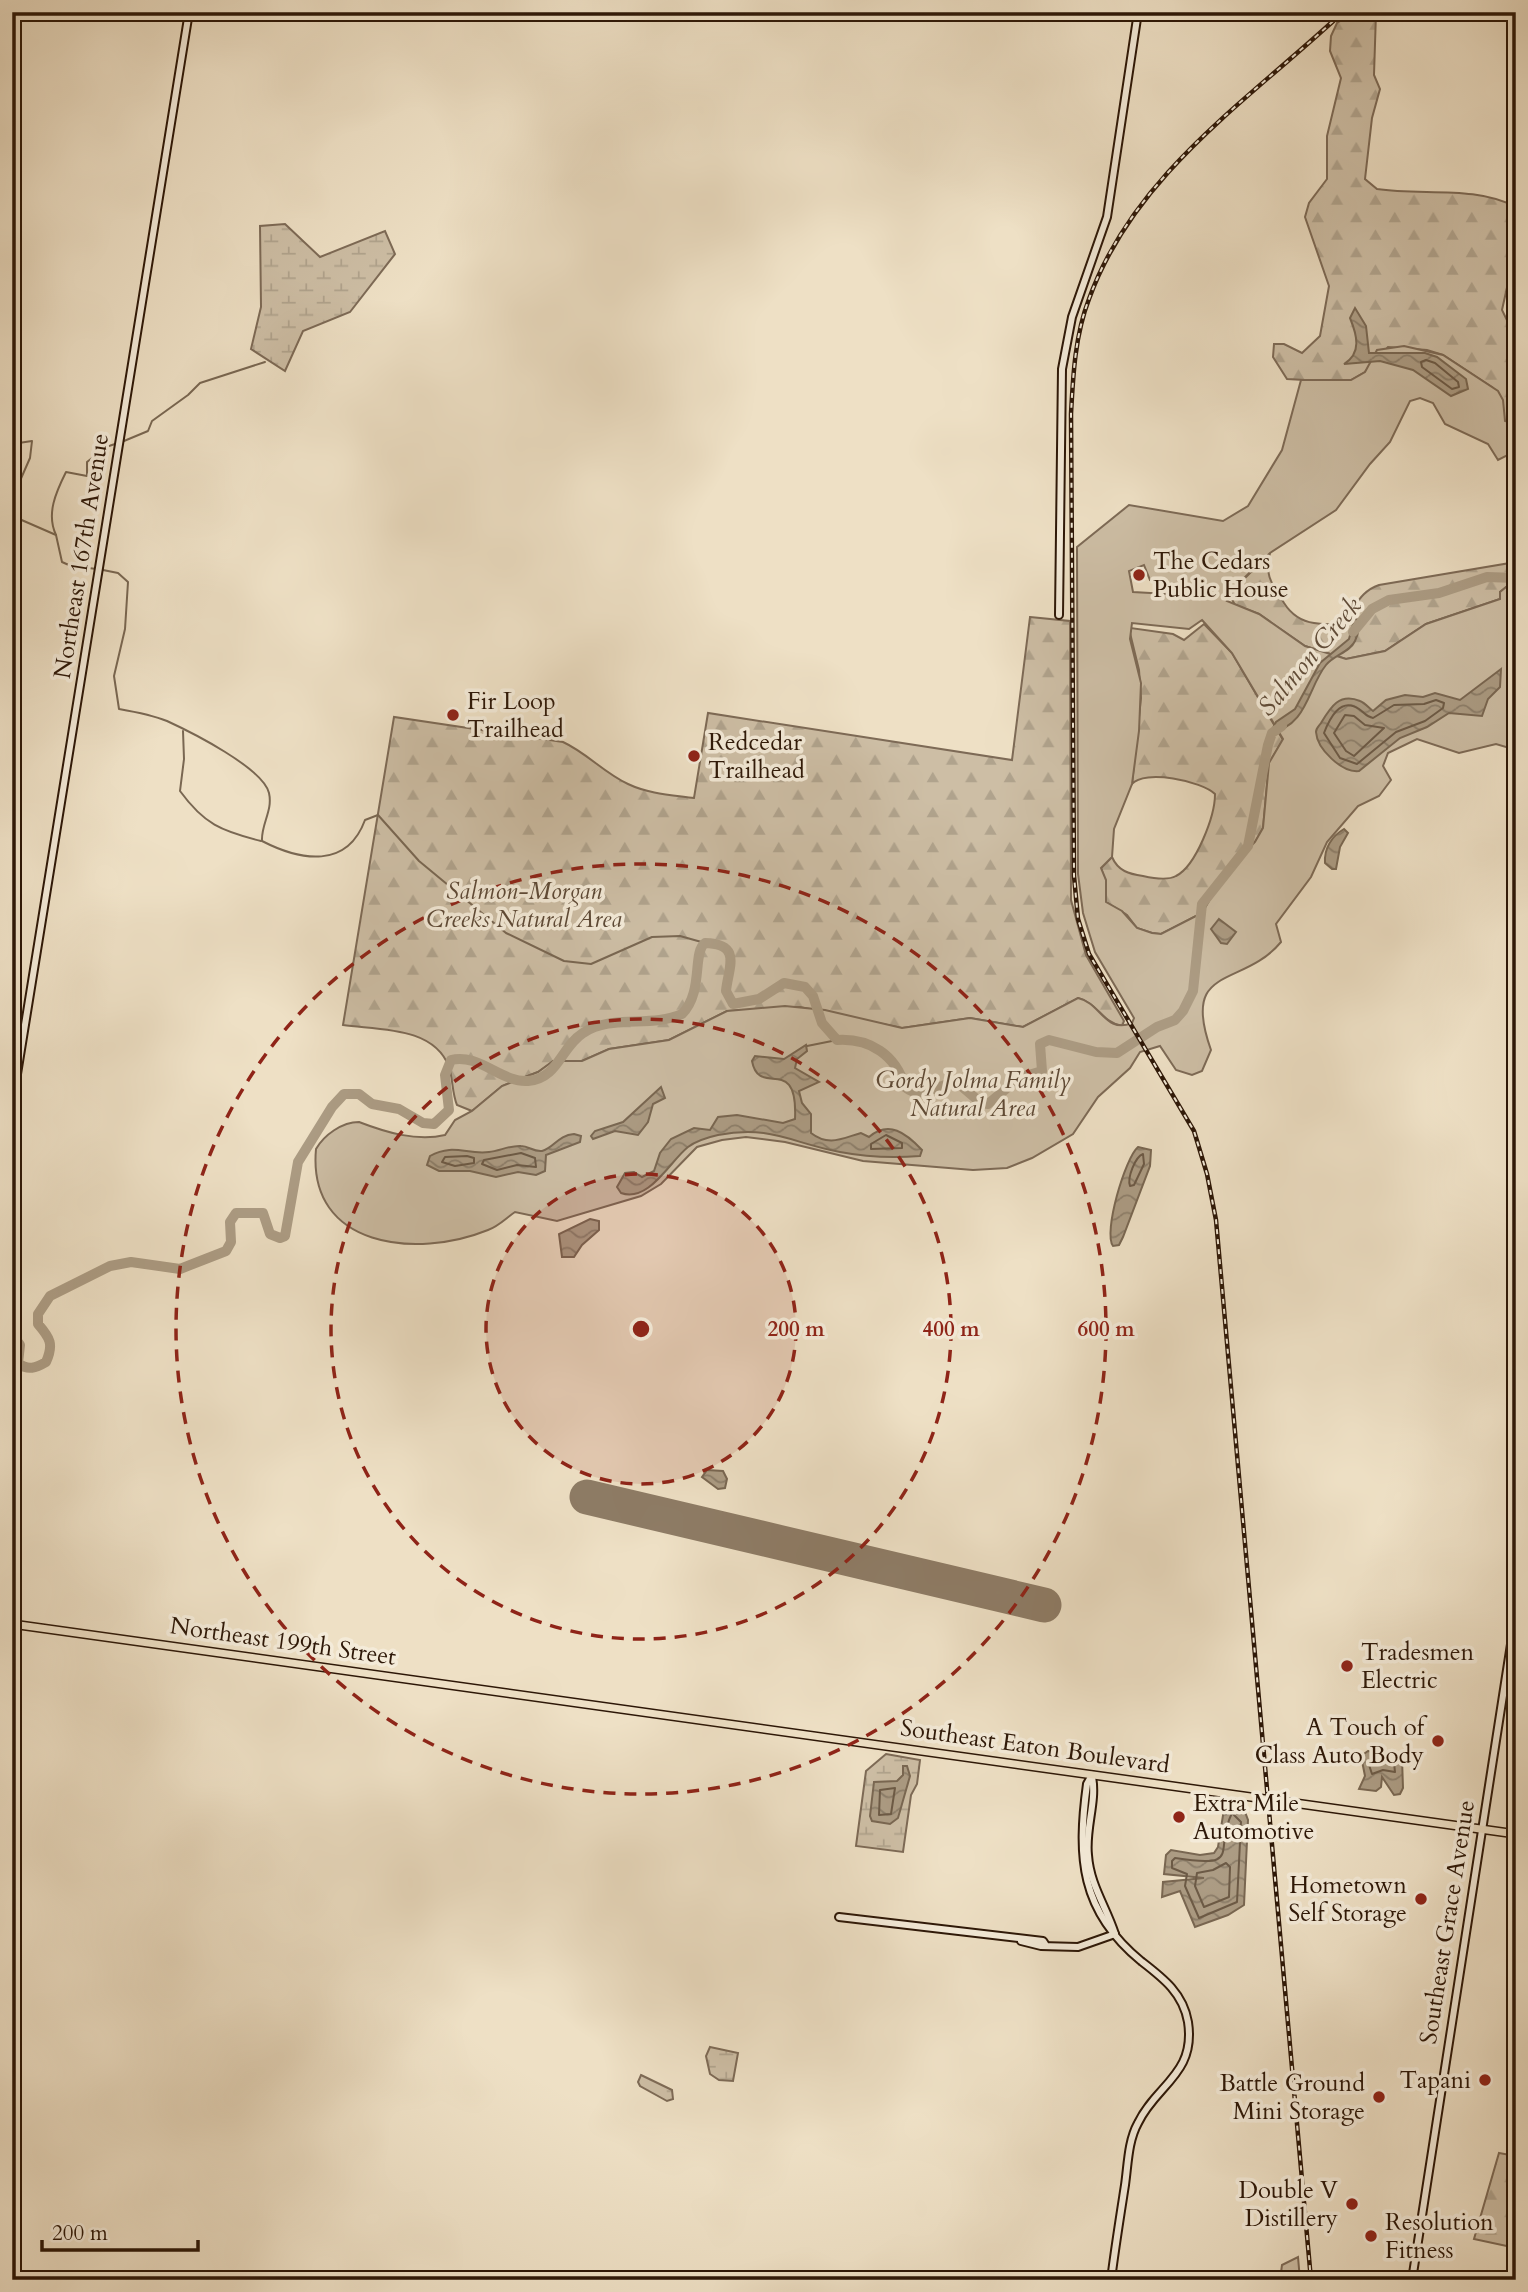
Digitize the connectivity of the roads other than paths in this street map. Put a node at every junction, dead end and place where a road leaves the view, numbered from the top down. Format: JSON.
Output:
{"nodes":[{"id":1,"x":189,"y":12,"type":"edge"},
{"id":2,"x":1138,"y":12,"type":"edge"},
{"id":3,"x":1059,"y":615,"type":"dead end"},
{"id":4,"x":12,"y":1105,"type":"edge"},
{"id":5,"x":1516,"y":1612,"type":"edge"},
{"id":6,"x":12,"y":1624,"type":"edge"},
{"id":7,"x":548,"y":1697,"type":"joint"},
{"id":8,"x":1091,"y":1775,"type":"junction"},
{"id":9,"x":1480,"y":1829,"type":"junction"},
{"id":10,"x":1516,"y":1834,"type":"edge"},
{"id":11,"x":839,"y":1917,"type":"dead end"},
{"id":12,"x":1115,"y":1934,"type":"junction"},
{"id":13,"x":1111,"y":2280,"type":"edge"},
{"id":14,"x":1412,"y":2280,"type":"edge"}],
"edges":[{"from":1,"to":4,"type":"street","name":"Northeast 167th Avenue"},
{"from":2,"to":3,"type":"street"},
{"from":5,"to":9,"type":"street","name":"Southeast Grace Avenue"},
{"from":6,"to":7,"type":"main road","name":"Northeast 199th Street"},
{"from":7,"to":8,"type":"main road","name":"Southeast Eaton Boulevard"},
{"from":8,"to":9,"type":"main road","name":"Southeast Eaton Boulevard"},
{"from":8,"to":12,"type":"street"},
{"from":9,"to":10,"type":"main road","name":"Southeast Eaton Boulevard"},
{"from":9,"to":14,"type":"street","name":"Southeast Grace Avenue"},
{"from":11,"to":12,"type":"street"},
{"from":12,"to":13,"type":"street"}]}
